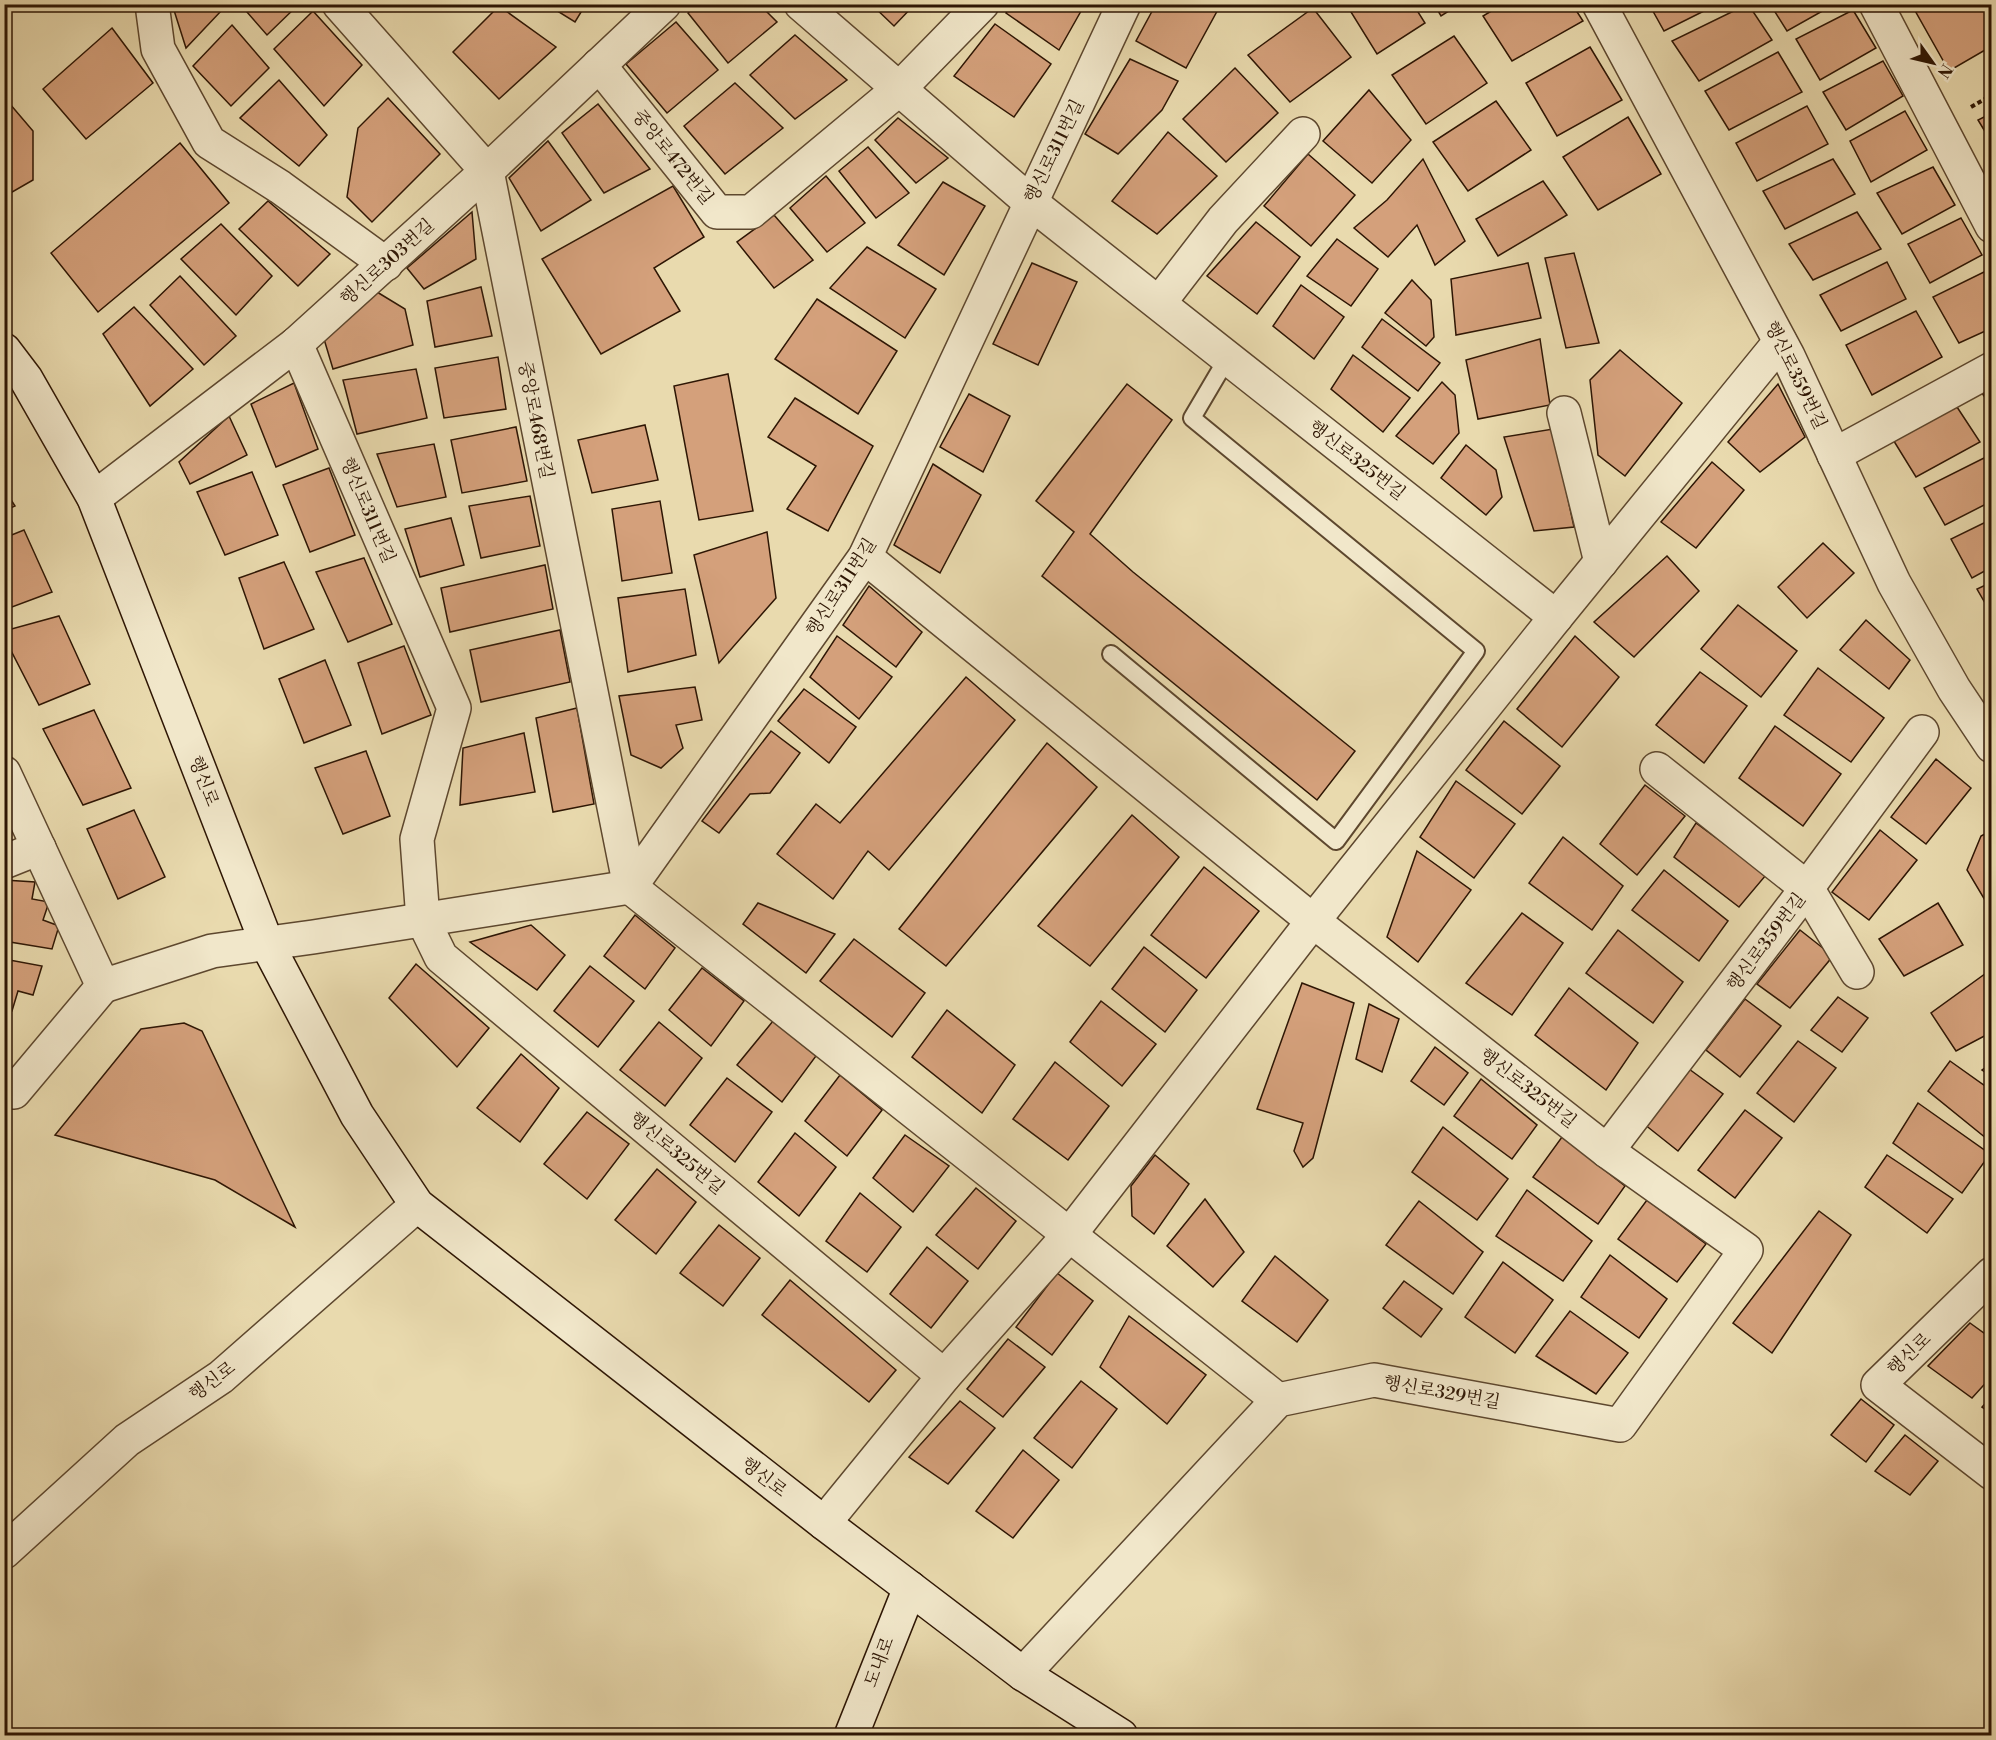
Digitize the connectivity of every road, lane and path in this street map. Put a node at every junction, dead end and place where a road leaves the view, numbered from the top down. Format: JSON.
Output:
{"nodes":[{"id":1,"x":152,"y":4,"type":"edge"},
{"id":2,"x":339,"y":4,"type":"edge"},
{"id":3,"x":664,"y":4,"type":"edge"},
{"id":4,"x":801,"y":4,"type":"edge"},
{"id":5,"x":982,"y":4,"type":"edge"},
{"id":6,"x":1124,"y":4,"type":"edge"},
{"id":7,"x":1599,"y":4,"type":"edge"},
{"id":8,"x":1876,"y":4,"type":"edge"},
{"id":9,"x":599,"y":65,"type":"junction"},
{"id":10,"x":899,"y":89,"type":"junction"},
{"id":11,"x":1303,"y":134,"type":"dead end"},
{"id":12,"x":487,"y":171,"type":"junction"},
{"id":13,"x":1030,"y":202,"type":"junction"},
{"id":14,"x":1992,"y":226,"type":"edge"},
{"id":15,"x":386,"y":264,"type":"junction"},
{"id":16,"x":1159,"y":303,"type":"junction"},
{"id":17,"x":1780,"y":342,"type":"junction"},
{"id":18,"x":296,"y":344,"type":"junction"},
{"id":19,"x":4,"y":350,"type":"edge"},
{"id":20,"x":1228,"y":357,"type":"junction"},
{"id":21,"x":1992,"y":369,"type":"edge"},
{"id":22,"x":1564,"y":413,"type":"dead end"},
{"id":23,"x":1834,"y":455,"type":"junction"},
{"id":24,"x":94,"y":498,"type":"junction"},
{"id":25,"x":865,"y":557,"type":"junction"},
{"id":26,"x":1601,"y":562,"type":"junction"},
{"id":27,"x":1556,"y":617,"type":"junction"},
{"id":28,"x":1111,"y":654,"type":"dead end"},
{"id":29,"x":1922,"y":732,"type":"dead end"},
{"id":30,"x":1992,"y":746,"type":"edge"},
{"id":31,"x":1657,"y":769,"type":"dead end"},
{"id":32,"x":4,"y":773,"type":"edge"},
{"id":33,"x":39,"y":848,"type":"junction"},
{"id":34,"x":4,"y":862,"type":"edge"},
{"id":35,"x":630,"y":887,"type":"junction"},
{"id":36,"x":1808,"y":888,"type":"junction"},
{"id":37,"x":423,"y":920,"type":"junction"},
{"id":38,"x":1313,"y":921,"type":"junction"},
{"id":39,"x":267,"y":944,"type":"junction"},
{"id":40,"x":1857,"y":972,"type":"dead end"},
{"id":41,"x":103,"y":986,"type":"junction"},
{"id":42,"x":4,"y":1090,"type":"edge"},
{"id":43,"x":1607,"y":1150,"type":"junction"},
{"id":44,"x":417,"y":1205,"type":"junction"},
{"id":45,"x":1070,"y":1234,"type":"junction"},
{"id":46,"x":1746,"y":1250,"type":"joint"},
{"id":47,"x":1986,"y":1289,"type":"edge"},
{"id":48,"x":944,"y":1376,"type":"junction"},
{"id":49,"x":1278,"y":1400,"type":"junction"},
{"id":50,"x":1992,"y":1473,"type":"edge"},
{"id":51,"x":824,"y":1523,"type":"junction"},
{"id":52,"x":4,"y":1552,"type":"edge"},
{"id":53,"x":910,"y":1588,"type":"junction"},
{"id":54,"x":1023,"y":1674,"type":"junction"},
{"id":55,"x":851,"y":1736,"type":"edge"},
{"id":56,"x":1121,"y":1736,"type":"edge"}],
"edges":[{"from":1,"to":15,"type":"street"},
{"from":2,"to":12,"type":"street"},
{"from":3,"to":9,"type":"street","name":"행신로303번길"},
{"from":4,"to":10,"type":"street"},
{"from":5,"to":10,"type":"street","name":"중앙로472번길"},
{"from":6,"to":13,"type":"street","name":"행신로311번길"},
{"from":7,"to":17,"type":"street","name":"행신로359번길"},
{"from":8,"to":14,"type":"street"},
{"from":9,"to":10,"type":"street","name":"중앙로472번길"},
{"from":9,"to":12,"type":"street","name":"행신로303번길"},
{"from":10,"to":13,"type":"street"},
{"from":11,"to":16,"type":"street"},
{"from":12,"to":15,"type":"street","name":"행신로303번길"},
{"from":12,"to":35,"type":"street","name":"중앙로468번길"},
{"from":13,"to":16,"type":"street","name":"행신로325번길"},
{"from":13,"to":25,"type":"street","name":"행신로311번길"},
{"from":15,"to":18,"type":"street","name":"행신로303번길"},
{"from":16,"to":20,"type":"street","name":"행신로325번길"},
{"from":17,"to":23,"type":"street","name":"행신로359번길"},
{"from":17,"to":26,"type":"street"},
{"from":18,"to":24,"type":"street","name":"행신로303번길"},
{"from":18,"to":37,"type":"street","name":"행신로311번길"},
{"from":19,"to":24,"type":"street","name":"행신로"},
{"from":20,"to":27,"type":"street","name":"행신로325번길"},
{"from":20,"to":28,"type":"lane"},
{"from":21,"to":23,"type":"street"},
{"from":22,"to":26,"type":"street"},
{"from":23,"to":30,"type":"street","name":"행신로359번길"},
{"from":24,"to":39,"type":"street","name":"행신로"},
{"from":25,"to":35,"type":"street","name":"행신로311번길"},
{"from":25,"to":38,"type":"street","name":"행신로325번길"},
{"from":26,"to":27,"type":"street"},
{"from":27,"to":38,"type":"street"},
{"from":29,"to":36,"type":"street","name":"행신로359번길"},
{"from":31,"to":36,"type":"street"},
{"from":32,"to":33,"type":"street"},
{"from":33,"to":34,"type":"street"},
{"from":33,"to":41,"type":"street"},
{"from":35,"to":37,"type":"street"},
{"from":35,"to":45,"type":"street"},
{"from":36,"to":40,"type":"street"},
{"from":36,"to":43,"type":"street","name":"행신로359번길"},
{"from":37,"to":39,"type":"street"},
{"from":37,"to":48,"type":"street","name":"행신로325번길"},
{"from":38,"to":43,"type":"street","name":"행신로325번길"},
{"from":38,"to":45,"type":"street"},
{"from":39,"to":41,"type":"street"},
{"from":39,"to":44,"type":"street","name":"행신로"},
{"from":41,"to":42,"type":"street"},
{"from":43,"to":46,"type":"street","name":"행신로325번길"},
{"from":44,"to":51,"type":"street","name":"행신로"},
{"from":44,"to":52,"type":"street","name":"행신로"},
{"from":45,"to":48,"type":"street"},
{"from":45,"to":49,"type":"street"},
{"from":46,"to":49,"type":"street","name":"행신로329번길"},
{"from":47,"to":50,"type":"street","name":"행신로"},
{"from":48,"to":51,"type":"street"},
{"from":49,"to":54,"type":"street"},
{"from":51,"to":53,"type":"street","name":"행신로"},
{"from":53,"to":54,"type":"street","name":"행신로"},
{"from":53,"to":55,"type":"street","name":"도내로"},
{"from":54,"to":56,"type":"street","name":"행신로"}]}
